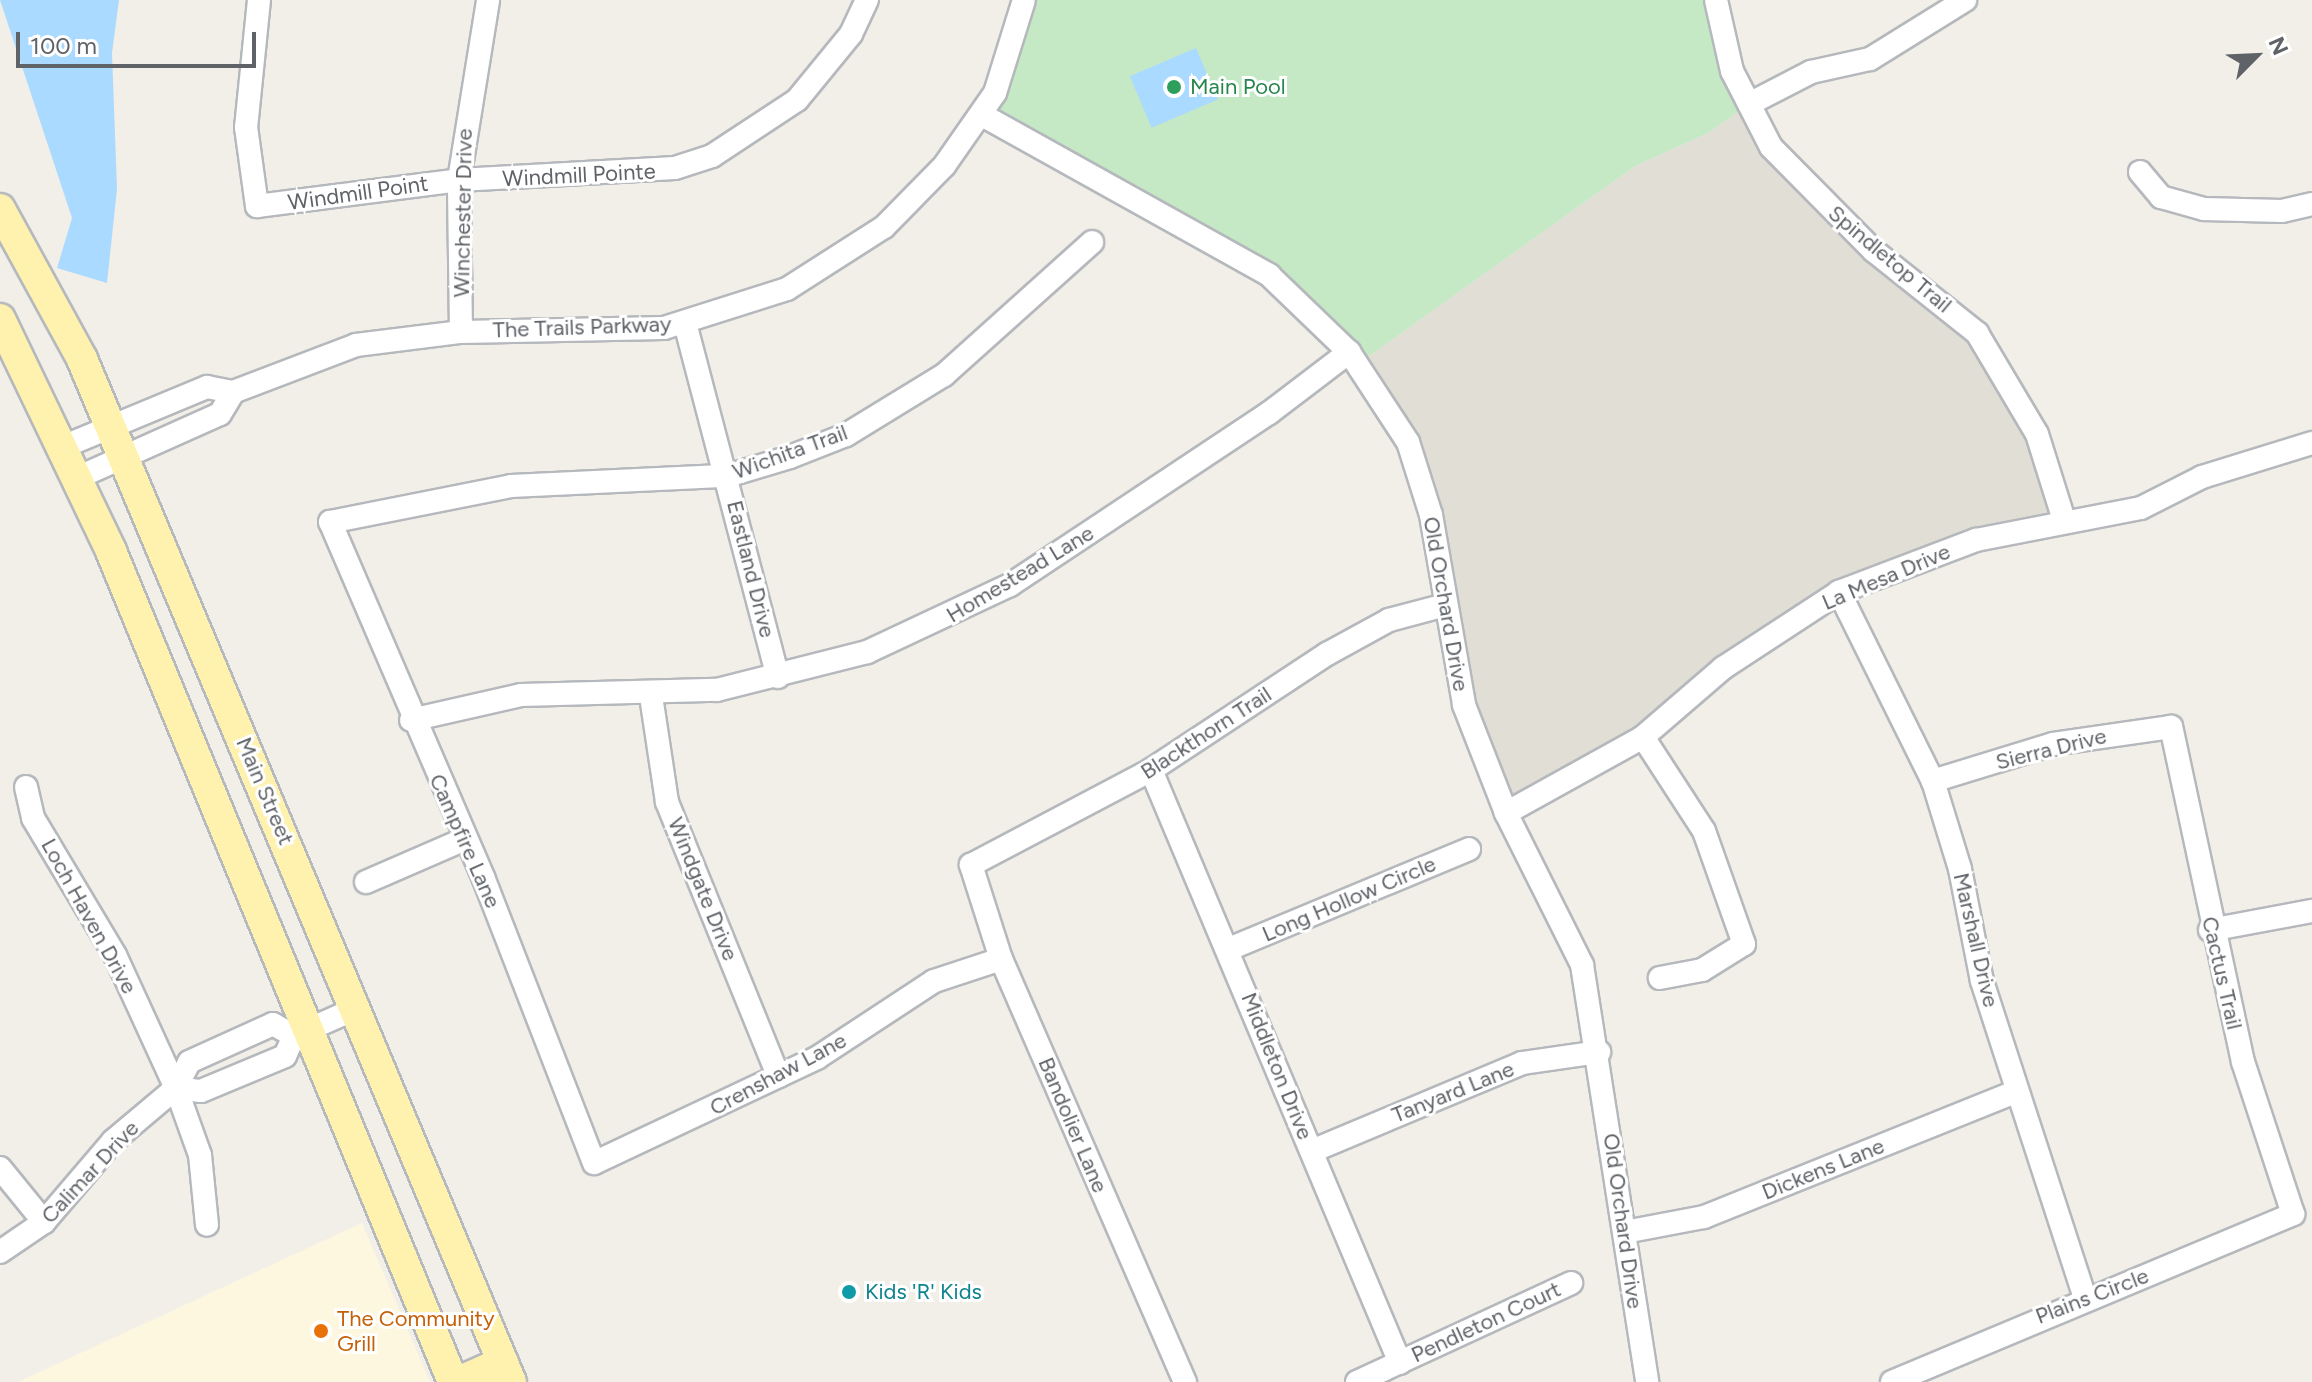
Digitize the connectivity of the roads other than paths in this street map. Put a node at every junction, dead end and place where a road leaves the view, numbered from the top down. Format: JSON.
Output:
{"nodes":[{"id":1,"x":259,"y":0,"type":"edge"},
{"id":2,"x":488,"y":0,"type":"edge"},
{"id":3,"x":867,"y":0,"type":"edge"},
{"id":4,"x":1024,"y":0,"type":"edge"},
{"id":5,"x":1716,"y":0,"type":"edge"},
{"id":6,"x":1965,"y":0,"type":"edge"},
{"id":7,"x":1749,"y":104,"type":"junction"},
{"id":8,"x":982,"y":115,"type":"junction"},
{"id":9,"x":2140,"y":172,"type":"dead end"},
{"id":10,"x":459,"y":180,"type":"junction"},
{"id":11,"x":2312,"y":204,"type":"edge"},
{"id":12,"x":0,"y":209,"type":"edge"},
{"id":13,"x":1092,"y":242,"type":"dead end"},
{"id":14,"x":0,"y":319,"type":"edge"},
{"id":15,"x":685,"y":323,"type":"junction"},
{"id":16,"x":461,"y":332,"type":"junction"},
{"id":17,"x":1349,"y":352,"type":"junction"},
{"id":18,"x":233,"y":392,"type":"junction"},
{"id":19,"x":111,"y":427,"type":"junction"},
{"id":20,"x":2312,"y":443,"type":"edge"},
{"id":21,"x":65,"y":446,"type":"junction"},
{"id":22,"x":123,"y":456,"type":"junction"},
{"id":23,"x":727,"y":476,"type":"junction"},
{"id":24,"x":79,"y":477,"type":"junction"},
{"id":25,"x":2064,"y":520,"type":"junction"},
{"id":26,"x":330,"y":522,"type":"joint"},
{"id":27,"x":1839,"y":592,"type":"junction"},
{"id":28,"x":1442,"y":606,"type":"junction"},
{"id":29,"x":778,"y":677,"type":"junction"},
{"id":30,"x":651,"y":696,"type":"junction"},
{"id":31,"x":411,"y":720,"type":"junction"},
{"id":32,"x":2171,"y":727,"type":"joint"},
{"id":33,"x":1643,"y":737,"type":"junction"},
{"id":34,"x":1151,"y":770,"type":"junction"},
{"id":35,"x":1933,"y":781,"type":"junction"},
{"id":36,"x":26,"y":787,"type":"dead end"},
{"id":37,"x":1506,"y":813,"type":"junction"},
{"id":38,"x":465,"y":839,"type":"junction"},
{"id":39,"x":1469,"y":849,"type":"dead end"},
{"id":40,"x":971,"y":865,"type":"joint"},
{"id":41,"x":366,"y":882,"type":"dead end"},
{"id":42,"x":2312,"y":911,"type":"edge"},
{"id":43,"x":2210,"y":930,"type":"junction"},
{"id":44,"x":1229,"y":949,"type":"junction"},
{"id":45,"x":1001,"y":959,"type":"junction"},
{"id":46,"x":1660,"y":978,"type":"dead end"},
{"id":47,"x":357,"y":1008,"type":"junction"},
{"id":48,"x":302,"y":1032,"type":"junction"},
{"id":49,"x":1599,"y":1052,"type":"junction"},
{"id":50,"x":778,"y":1076,"type":"junction"},
{"id":51,"x":176,"y":1088,"type":"junction"},
{"id":52,"x":2017,"y":1091,"type":"junction"},
{"id":53,"x":1312,"y":1151,"type":"junction"},
{"id":54,"x":594,"y":1163,"type":"joint"},
{"id":55,"x":0,"y":1168,"type":"edge"},
{"id":56,"x":2293,"y":1214,"type":"joint"},
{"id":57,"x":44,"y":1222,"type":"junction"},
{"id":58,"x":207,"y":1225,"type":"dead end"},
{"id":59,"x":1625,"y":1232,"type":"junction"},
{"id":60,"x":0,"y":1252,"type":"edge"},
{"id":61,"x":1571,"y":1283,"type":"dead end"},
{"id":62,"x":2085,"y":1298,"type":"junction"},
{"id":63,"x":1400,"y":1363,"type":"junction"},
{"id":64,"x":507,"y":1372,"type":"edge"},
{"id":65,"x":456,"y":1382,"type":"edge"},
{"id":66,"x":1185,"y":1382,"type":"edge"},
{"id":67,"x":1357,"y":1382,"type":"edge"},
{"id":68,"x":1647,"y":1382,"type":"edge"},
{"id":69,"x":1892,"y":1382,"type":"edge"}],
"edges":[{"from":1,"to":10,"type":"street","name":"Windmill Point"},
{"from":2,"to":10,"type":"street","name":"Winchester Drive"},
{"from":3,"to":10,"type":"street","name":"Windmill Pointe"},
{"from":4,"to":8,"type":"street","name":"The Trails Parkway"},
{"from":5,"to":7,"type":"street","name":"Spindletop Trail"},
{"from":6,"to":7,"type":"street"},
{"from":7,"to":25,"type":"street","name":"Spindletop Trail"},
{"from":8,"to":15,"type":"street","name":"The Trails Parkway"},
{"from":8,"to":17,"type":"street","name":"Old Orchard Drive"},
{"from":9,"to":11,"type":"street"},
{"from":10,"to":16,"type":"street","name":"Winchester Drive"},
{"from":12,"to":19,"type":"main road","name":"Main Street"},
{"from":13,"to":23,"type":"street","name":"Wichita Trail"},
{"from":14,"to":21,"type":"main road"},
{"from":15,"to":16,"type":"street","name":"The Trails Parkway"},
{"from":15,"to":23,"type":"street","name":"Eastland Drive"},
{"from":16,"to":18,"type":"street","name":"The Trails Parkway"},
{"from":17,"to":28,"type":"street","name":"Old Orchard Drive"},
{"from":17,"to":29,"type":"street","name":"Homestead Lane"},
{"from":18,"to":19,"type":"street","name":"The Trails Parkway"},
{"from":18,"to":22,"type":"street","name":"The Trails Parkway"},
{"from":19,"to":21,"type":"street","name":"The Trails Parkway"},
{"from":19,"to":22,"type":"main road","name":"Main Street"},
{"from":20,"to":25,"type":"street","name":"La Mesa Drive"},
{"from":21,"to":24,"type":"main road"},
{"from":22,"to":24,"type":"street","name":"The Trails Parkway"},
{"from":22,"to":47,"type":"main road","name":"Main Street"},
{"from":23,"to":26,"type":"street","name":"Wichita Trail"},
{"from":23,"to":29,"type":"street","name":"Eastland Drive"},
{"from":24,"to":48,"type":"main road"},
{"from":25,"to":27,"type":"street","name":"La Mesa Drive"},
{"from":26,"to":31,"type":"street","name":"Campfire Lane"},
{"from":27,"to":33,"type":"street","name":"La Mesa Drive"},
{"from":27,"to":35,"type":"street","name":"Marshall Drive"},
{"from":28,"to":34,"type":"street","name":"Blackthorn Trail"},
{"from":28,"to":37,"type":"street","name":"Old Orchard Drive"},
{"from":29,"to":30,"type":"street","name":"Homestead Lane"},
{"from":30,"to":31,"type":"street","name":"Homestead Lane"},
{"from":30,"to":50,"type":"street","name":"Windgate Drive"},
{"from":31,"to":38,"type":"street","name":"Campfire Lane"},
{"from":32,"to":35,"type":"street","name":"Sierra Drive"},
{"from":32,"to":43,"type":"street","name":"Cactus Trail"},
{"from":33,"to":37,"type":"street","name":"La Mesa Drive"},
{"from":33,"to":46,"type":"street"},
{"from":34,"to":40,"type":"street","name":"Blackthorn Trail"},
{"from":34,"to":44,"type":"street","name":"Middleton Drive"},
{"from":35,"to":52,"type":"street","name":"Marshall Drive"},
{"from":36,"to":51,"type":"street","name":"Loch Haven Drive"},
{"from":37,"to":49,"type":"street","name":"Old Orchard Drive"},
{"from":38,"to":41,"type":"street"},
{"from":38,"to":54,"type":"street","name":"Campfire Lane"},
{"from":39,"to":44,"type":"street","name":"Long Hollow Circle"},
{"from":40,"to":45,"type":"street","name":"Bandolier Lane"},
{"from":42,"to":43,"type":"street"},
{"from":43,"to":56,"type":"street","name":"Cactus Trail"},
{"from":44,"to":53,"type":"street","name":"Middleton Drive"},
{"from":45,"to":50,"type":"street","name":"Crenshaw Lane"},
{"from":45,"to":66,"type":"street","name":"Bandolier Lane"},
{"from":47,"to":48,"type":"street"},
{"from":47,"to":64,"type":"main road","name":"Main Street"},
{"from":48,"to":51,"type":"street"},
{"from":48,"to":51,"type":"street","name":"Calimar Drive"},
{"from":48,"to":65,"type":"main road"},
{"from":49,"to":53,"type":"street","name":"Tanyard Lane"},
{"from":49,"to":59,"type":"street","name":"Old Orchard Drive"},
{"from":50,"to":54,"type":"street","name":"Crenshaw Lane"},
{"from":51,"to":57,"type":"street","name":"Calimar Drive"},
{"from":51,"to":58,"type":"street","name":"Loch Haven Drive"},
{"from":52,"to":59,"type":"street","name":"Dickens Lane"},
{"from":52,"to":62,"type":"street","name":"Marshall Drive"},
{"from":53,"to":63,"type":"street","name":"Middleton Drive"},
{"from":55,"to":57,"type":"street"},
{"from":56,"to":62,"type":"street","name":"Plains Circle"},
{"from":57,"to":60,"type":"street","name":"Calimar Drive"},
{"from":59,"to":68,"type":"street","name":"Old Orchard Drive"},
{"from":61,"to":63,"type":"street","name":"Pendleton Court"},
{"from":62,"to":69,"type":"street","name":"Plains Circle"},
{"from":63,"to":67,"type":"street","name":"Pendleton Court"},
{"from":64,"to":65,"type":"main road"}]}
